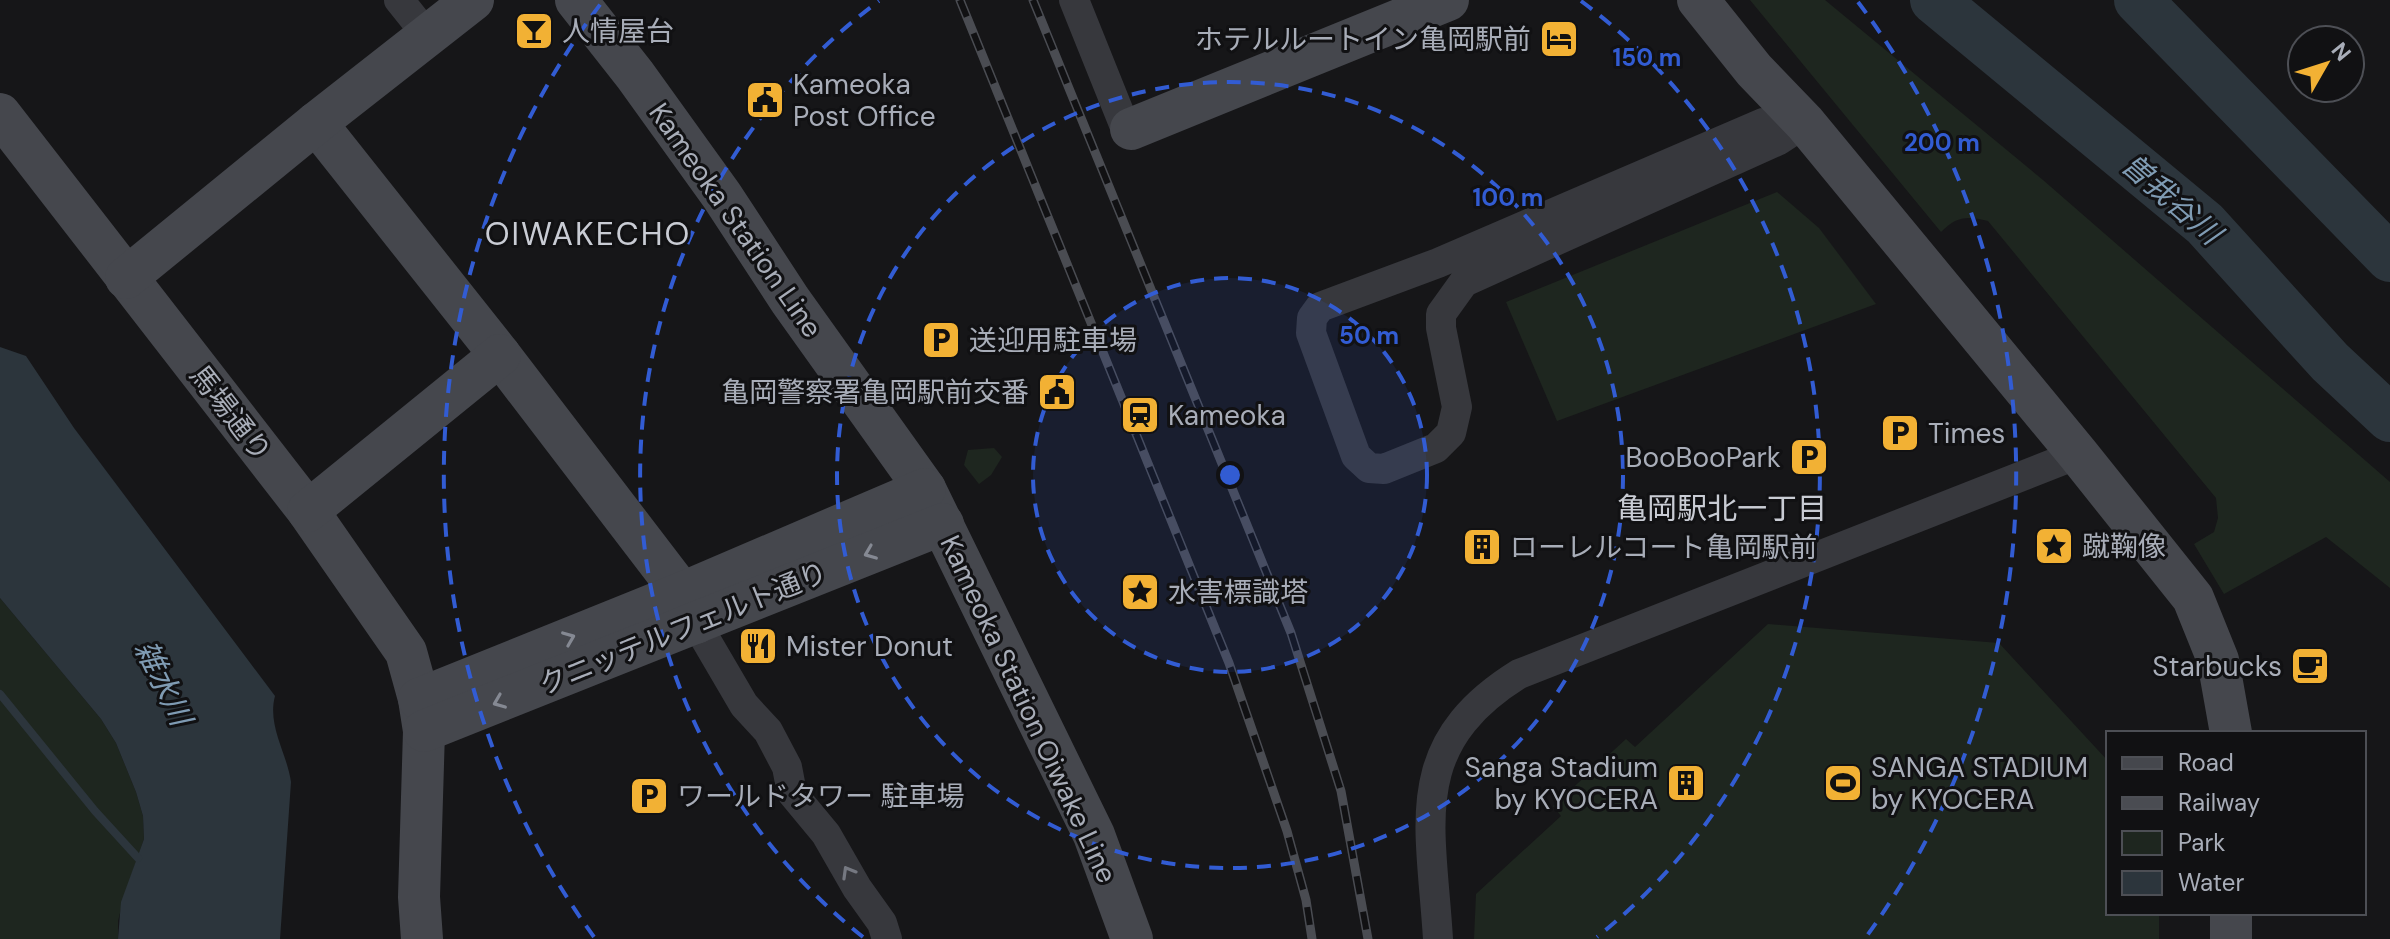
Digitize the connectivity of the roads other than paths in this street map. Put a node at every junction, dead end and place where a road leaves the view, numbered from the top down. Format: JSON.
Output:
{"nodes":[{"id":1,"x":399,"y":0,"type":"edge"},
{"id":2,"x":473,"y":0,"type":"edge"},
{"id":3,"x":576,"y":0,"type":"edge"},
{"id":4,"x":1074,"y":0,"type":"edge"},
{"id":5,"x":1448,"y":0,"type":"edge"},
{"id":6,"x":1698,"y":0,"type":"edge"},
{"id":7,"x":427,"y":35,"type":"junction"},
{"id":8,"x":0,"y":114,"type":"edge"},
{"id":9,"x":316,"y":123,"type":"junction"},
{"id":10,"x":1805,"y":123,"type":"junction"},
{"id":11,"x":1131,"y":129,"type":"joint"},
{"id":12,"x":126,"y":278,"type":"junction"},
{"id":13,"x":500,"y":355,"type":"junction"},
{"id":14,"x":2078,"y":454,"type":"junction"},
{"id":15,"x":934,"y":506,"type":"junction"},
{"id":16,"x":308,"y":511,"type":"junction"},
{"id":17,"x":689,"y":608,"type":"junction"},
{"id":18,"x":421,"y":715,"type":"junction"},
{"id":19,"x":2231,"y":731,"type":"edge"},
{"id":20,"x":2231,"y":915,"type":"edge"},
{"id":21,"x":422,"y":939,"type":"edge"},
{"id":22,"x":887,"y":939,"type":"edge"},
{"id":23,"x":1132,"y":939,"type":"edge"},
{"id":24,"x":1438,"y":939,"type":"edge"},
{"id":25,"x":2231,"y":939,"type":"edge"}],
"edges":[{"from":1,"to":7,"type":"street"},
{"from":2,"to":7,"type":"street"},
{"from":3,"to":15,"type":"street","name":"Kameoka Station Line"},
{"from":4,"to":11,"type":"street"},
{"from":5,"to":11,"type":"street"},
{"from":6,"to":10,"type":"street"},
{"from":7,"to":9,"type":"street"},
{"from":8,"to":12,"type":"street","name":"馬場通り"},
{"from":9,"to":12,"type":"street"},
{"from":9,"to":13,"type":"street"},
{"from":10,"to":10,"type":"street"},
{"from":10,"to":14,"type":"street"},
{"from":12,"to":16,"type":"street","name":"馬場通り"},
{"from":13,"to":16,"type":"street"},
{"from":13,"to":17,"type":"street"},
{"from":14,"to":19,"type":"street"},
{"from":14,"to":24,"type":"street"},
{"from":15,"to":17,"type":"street","name":"クニッテルフェルト通り"},
{"from":15,"to":23,"type":"street","name":"Kameoka Station Oiwake Line"},
{"from":16,"to":18,"type":"street","name":"馬場通り"},
{"from":17,"to":18,"type":"street","name":"クニッテルフェルト通り"},
{"from":22,"to":17,"type":"street","one_way":true},
{"from":18,"to":21,"type":"street","name":"馬場通り"},
{"from":20,"to":25,"type":"street"}]}
